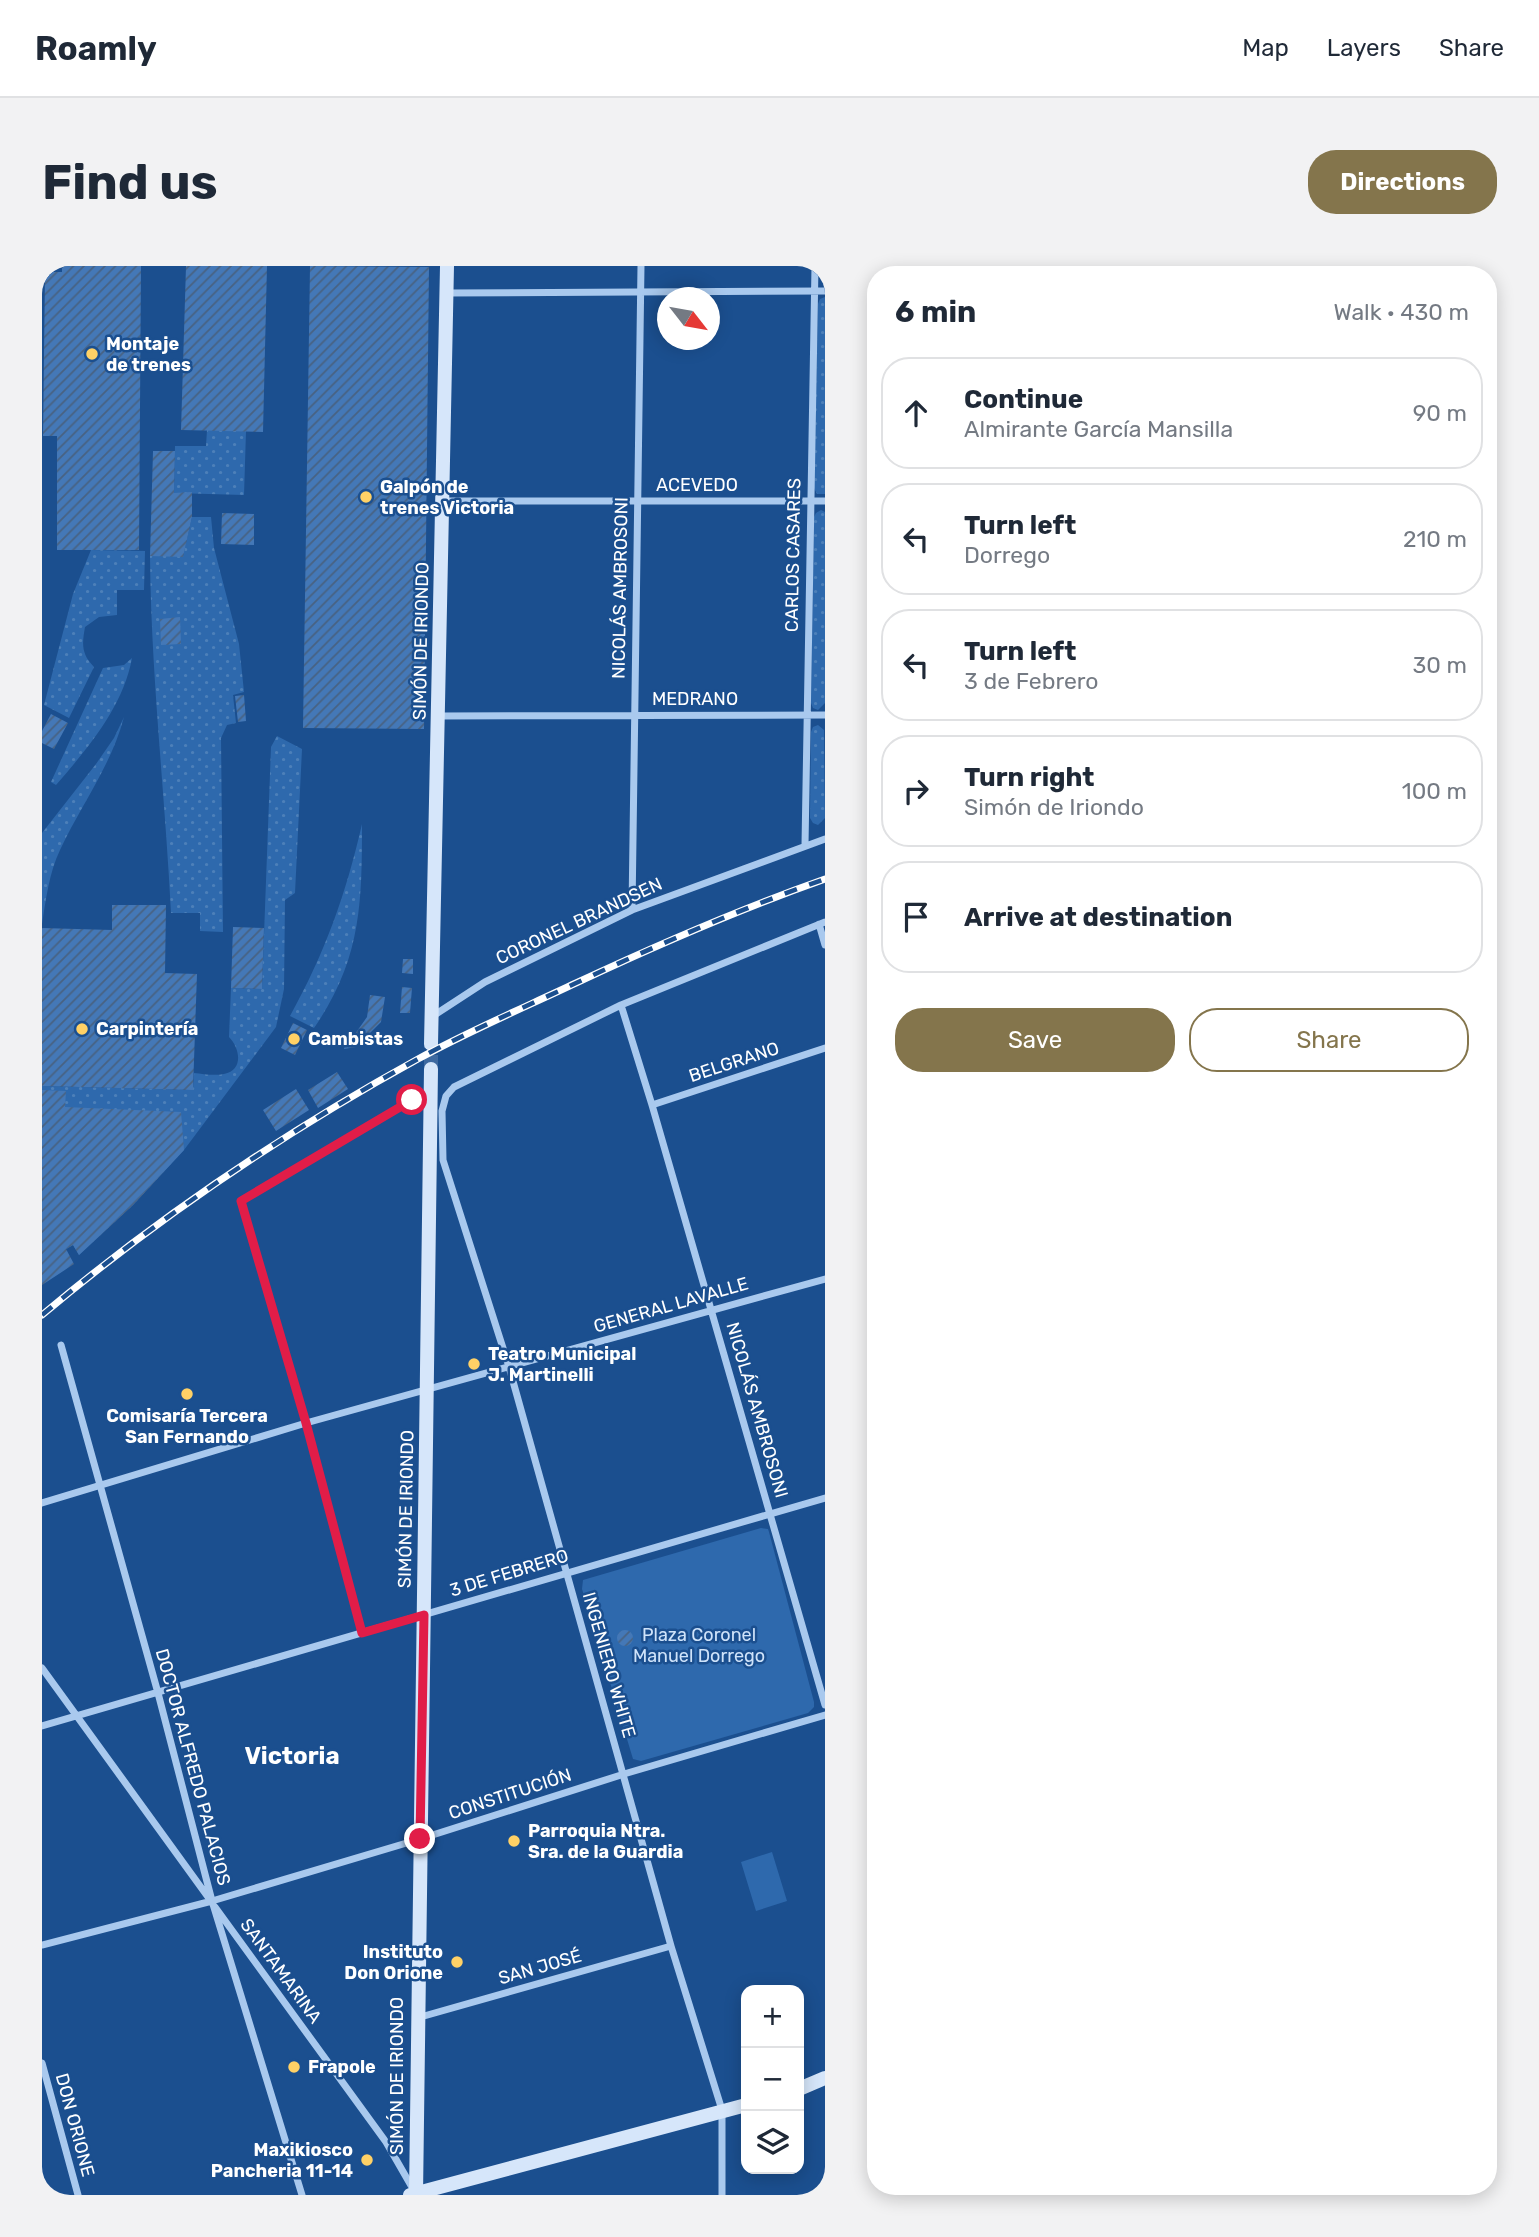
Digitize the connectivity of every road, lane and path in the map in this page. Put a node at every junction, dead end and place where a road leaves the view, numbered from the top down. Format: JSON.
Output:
{"nodes":[{"id":1,"x":447,"y":266,"type":"edge"},
{"id":2,"x":641,"y":266,"type":"edge"},
{"id":3,"x":815,"y":266,"type":"edge"},
{"id":4,"x":814,"y":290,"type":"junction"},
{"id":5,"x":825,"y":291,"type":"edge"},
{"id":6,"x":447,"y":293,"type":"junction"},
{"id":7,"x":640,"y":293,"type":"junction"},
{"id":8,"x":638,"y":500,"type":"junction"},
{"id":9,"x":443,"y":501,"type":"junction"},
{"id":10,"x":810,"y":501,"type":"junction"},
{"id":11,"x":825,"y":502,"type":"edge"},
{"id":12,"x":633,"y":714,"type":"junction"},
{"id":13,"x":825,"y":715,"type":"edge"},
{"id":14,"x":439,"y":716,"type":"junction"},
{"id":15,"x":807,"y":716,"type":"junction"},
{"id":16,"x":825,"y":839,"type":"edge"},
{"id":17,"x":805,"y":845,"type":"junction"},
{"id":18,"x":632,"y":910,"type":"junction"},
{"id":19,"x":822,"y":923,"type":"edge"},
{"id":20,"x":825,"y":945,"type":"edge"},
{"id":21,"x":621,"y":1004,"type":"junction"},
{"id":22,"x":433,"y":1016,"type":"junction"},
{"id":23,"x":431,"y":1044,"type":"tunnel mouth"},
{"id":24,"x":825,"y":1048,"type":"edge"},
{"id":25,"x":431,"y":1069,"type":"tunnel mouth"},
{"id":26,"x":412,"y":1100,"type":"dead end"},
{"id":27,"x":652,"y":1105,"type":"junction"},
{"id":28,"x":437,"y":1160,"type":"junction"},
{"id":29,"x":825,"y":1279,"type":"edge"},
{"id":30,"x":712,"y":1310,"type":"junction"},
{"id":31,"x":61,"y":1345,"type":"dead end"},
{"id":32,"x":509,"y":1367,"type":"junction"},
{"id":33,"x":426,"y":1390,"type":"junction"},
{"id":34,"x":306,"y":1423,"type":"junction"},
{"id":35,"x":101,"y":1485,"type":"junction"},
{"id":36,"x":825,"y":1498,"type":"edge"},
{"id":37,"x":42,"y":1503,"type":"edge"},
{"id":38,"x":771,"y":1514,"type":"junction"},
{"id":39,"x":567,"y":1572,"type":"junction"},
{"id":40,"x":424,"y":1615,"type":"junction"},
{"id":41,"x":362,"y":1633,"type":"junction"},
{"id":42,"x":42,"y":1668,"type":"edge"},
{"id":43,"x":158,"y":1693,"type":"junction"},
{"id":44,"x":825,"y":1705,"type":"edge"},
{"id":45,"x":825,"y":1715,"type":"edge"},
{"id":46,"x":76,"y":1717,"type":"junction"},
{"id":47,"x":42,"y":1726,"type":"edge"},
{"id":48,"x":624,"y":1774,"type":"junction"},
{"id":49,"x":420,"y":1839,"type":"junction"},
{"id":50,"x":212,"y":1902,"type":"junction"},
{"id":51,"x":42,"y":1945,"type":"edge"},
{"id":52,"x":671,"y":1946,"type":"junction"},
{"id":53,"x":417,"y":2019,"type":"junction"},
{"id":54,"x":42,"y":2063,"type":"edge"},
{"id":55,"x":825,"y":2078,"type":"edge"},
{"id":56,"x":804,"y":2087,"type":"edge"},
{"id":57,"x":741,"y":2106,"type":"edge"},
{"id":58,"x":722,"y":2110,"type":"junction"},
{"id":59,"x":78,"y":2195,"type":"edge"},
{"id":60,"x":302,"y":2195,"type":"edge"},
{"id":61,"x":414,"y":2195,"type":"edge"},
{"id":62,"x":722,"y":2195,"type":"edge"}],
"edges":[{"from":1,"to":6,"type":"street","name":"SIMÓN DE IRIONDO"},
{"from":2,"to":7,"type":"street","name":"NICOLÁS AMBROSONI"},
{"from":3,"to":4,"type":"street","name":"CARLOS CASARES"},
{"from":4,"to":5,"type":"street"},
{"from":4,"to":7,"type":"street"},
{"from":4,"to":10,"type":"street","name":"CARLOS CASARES"},
{"from":6,"to":7,"type":"street"},
{"from":6,"to":9,"type":"street","name":"SIMÓN DE IRIONDO"},
{"from":7,"to":8,"type":"street","name":"NICOLÁS AMBROSONI"},
{"from":8,"to":9,"type":"street","name":"ACEVEDO"},
{"from":8,"to":10,"type":"street","name":"ACEVEDO"},
{"from":8,"to":12,"type":"street","name":"NICOLÁS AMBROSONI"},
{"from":9,"to":14,"type":"street","name":"SIMÓN DE IRIONDO"},
{"from":10,"to":11,"type":"street","name":"ACEVEDO"},
{"from":10,"to":15,"type":"street","name":"CARLOS CASARES"},
{"from":12,"to":14,"type":"street","name":"MEDRANO"},
{"from":12,"to":15,"type":"street","name":"MEDRANO"},
{"from":12,"to":18,"type":"street","name":"NICOLÁS AMBROSONI"},
{"from":13,"to":15,"type":"street","name":"MEDRANO"},
{"from":14,"to":22,"type":"street","name":"SIMÓN DE IRIONDO"},
{"from":15,"to":17,"type":"street","name":"CARLOS CASARES"},
{"from":16,"to":17,"type":"street","name":"CORONEL BRANDSEN"},
{"from":17,"to":18,"type":"street","name":"CORONEL BRANDSEN"},
{"from":18,"to":22,"type":"street","name":"CORONEL BRANDSEN"},
{"from":19,"to":20,"type":"street"},
{"from":19,"to":21,"type":"street"},
{"from":21,"to":27,"type":"street","name":"NICOLÁS AMBROSONI"},
{"from":21,"to":28,"type":"street","name":"SIMÓN DE IRIONDO"},
{"from":22,"to":23,"type":"street","name":"SIMÓN DE IRIONDO"},
{"from":24,"to":27,"type":"street","name":"BELGRANO"},
{"from":25,"to":28,"type":"street"},
{"from":26,"to":34,"type":"street"},
{"from":27,"to":30,"type":"street","name":"NICOLÁS AMBROSONI"},
{"from":28,"to":32,"type":"street","name":"INGENIERO WHITE"},
{"from":28,"to":33,"type":"street","name":"SIMÓN DE IRIONDO"},
{"from":29,"to":30,"type":"street","name":"GENERAL LAVALLE"},
{"from":30,"to":32,"type":"street","name":"GENERAL LAVALLE"},
{"from":30,"to":38,"type":"street","name":"NICOLÁS AMBROSONI"},
{"from":31,"to":35,"type":"street","name":"DOCTOR ALFREDO PALACIOS"},
{"from":32,"to":33,"type":"street","name":"GENERAL LAVALLE"},
{"from":32,"to":39,"type":"street","name":"INGENIERO WHITE"},
{"from":33,"to":34,"type":"street","name":"GENERAL LAVALLE"},
{"from":33,"to":40,"type":"street","name":"SIMÓN DE IRIONDO"},
{"from":34,"to":35,"type":"street","name":"GENERAL LAVALLE"},
{"from":34,"to":41,"type":"street"},
{"from":35,"to":37,"type":"street","name":"GENERAL LAVALLE"},
{"from":35,"to":43,"type":"street","name":"DOCTOR ALFREDO PALACIOS"},
{"from":36,"to":38,"type":"street","name":"3 DE FEBRERO"},
{"from":38,"to":39,"type":"street","name":"3 DE FEBRERO"},
{"from":38,"to":44,"type":"street","name":"NICOLÁS AMBROSONI"},
{"from":39,"to":40,"type":"street","name":"3 DE FEBRERO"},
{"from":39,"to":48,"type":"street","name":"INGENIERO WHITE"},
{"from":40,"to":41,"type":"street","name":"3 DE FEBRERO"},
{"from":40,"to":49,"type":"street","name":"SIMÓN DE IRIONDO"},
{"from":41,"to":43,"type":"street","name":"3 DE FEBRERO"},
{"from":42,"to":46,"type":"street","name":"SANTAMARINA"},
{"from":43,"to":46,"type":"street","name":"3 DE FEBRERO"},
{"from":43,"to":50,"type":"street","name":"DOCTOR ALFREDO PALACIOS"},
{"from":45,"to":48,"type":"street","name":"CONSTITUCIÓN"},
{"from":46,"to":47,"type":"street","name":"3 DE FEBRERO"},
{"from":46,"to":50,"type":"street","name":"SANTAMARINA"},
{"from":48,"to":49,"type":"street","name":"CONSTITUCIÓN"},
{"from":48,"to":52,"type":"street","name":"INGENIERO WHITE"},
{"from":49,"to":50,"type":"street","name":"CONSTITUCIÓN"},
{"from":49,"to":53,"type":"street","name":"SIMÓN DE IRIONDO"},
{"from":50,"to":51,"type":"street","name":"CONSTITUCIÓN"},
{"from":50,"to":60,"type":"street","name":"DOCTOR ALFREDO PALACIOS"},
{"from":50,"to":61,"type":"street","name":"SANTAMARINA"},
{"from":52,"to":53,"type":"street","name":"SAN JOSÉ"},
{"from":52,"to":58,"type":"street","name":"INGENIERO WHITE"},
{"from":53,"to":61,"type":"street","name":"SIMÓN DE IRIONDO"},
{"from":54,"to":59,"type":"street","name":"DON ORIONE"},
{"from":55,"to":56,"type":"street"},
{"from":57,"to":58,"type":"street"},
{"from":58,"to":61,"type":"street"},
{"from":58,"to":62,"type":"street","name":"INGENIERO WHITE"}]}
